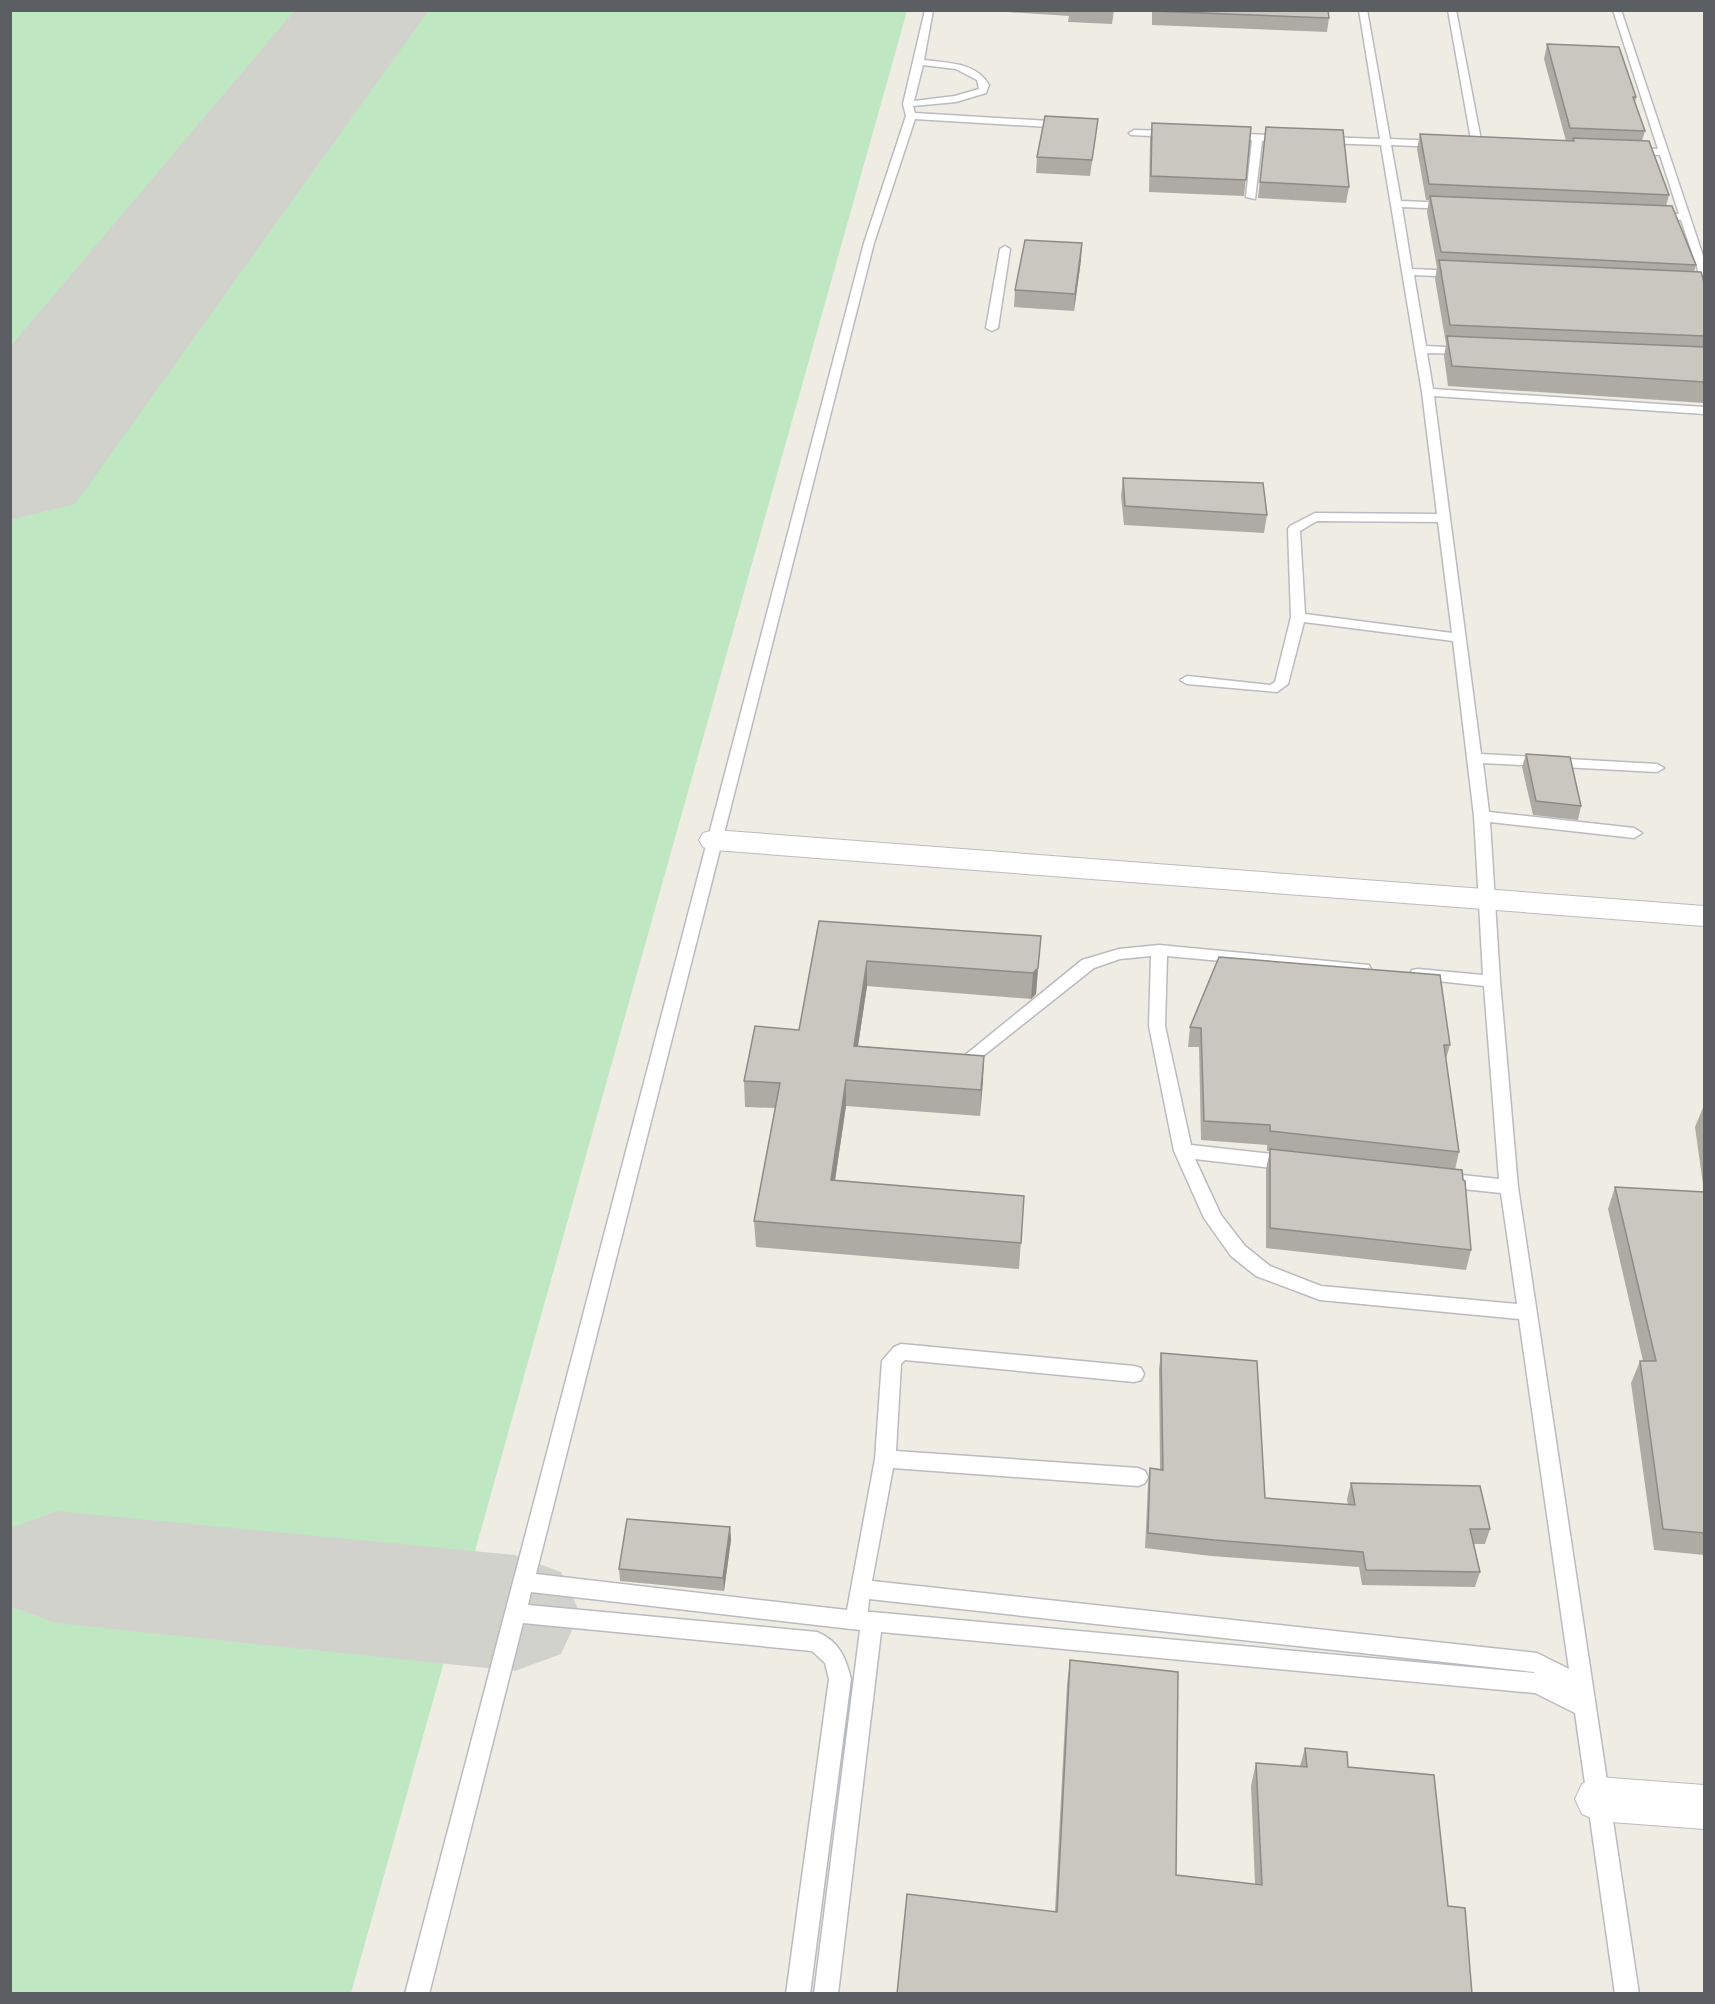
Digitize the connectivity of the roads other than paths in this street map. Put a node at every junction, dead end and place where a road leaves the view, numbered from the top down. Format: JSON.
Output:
{"nodes":[{"id":1,"x":929,"y":10,"type":"edge"},
{"id":2,"x":1363,"y":10,"type":"edge"},
{"id":3,"x":1452,"y":10,"type":"edge"},
{"id":4,"x":1617,"y":10,"type":"edge"},
{"id":5,"x":920,"y":62,"type":"junction"},
{"id":6,"x":909,"y":110,"type":"junction"},
{"id":7,"x":1082,"y":126,"type":"edge"},
{"id":8,"x":1134,"y":132,"type":"dead end"},
{"id":9,"x":1179,"y":134,"type":"edge"},
{"id":10,"x":1212,"y":136,"type":"edge"},
{"id":11,"x":1257,"y":138,"type":"junction"},
{"id":12,"x":1292,"y":139,"type":"edge"},
{"id":13,"x":1315,"y":140,"type":"edge"},
{"id":14,"x":1385,"y":143,"type":"junction"},
{"id":15,"x":1454,"y":144,"type":"edge"},
{"id":16,"x":1466,"y":145,"type":"edge"},
{"id":17,"x":1477,"y":145,"type":"junction"},
{"id":18,"x":1489,"y":146,"type":"edge"},
{"id":19,"x":1618,"y":151,"type":"edge"},
{"id":20,"x":1664,"y":152,"type":"junction"},
{"id":21,"x":1251,"y":197,"type":"dead end"},
{"id":22,"x":1396,"y":204,"type":"junction"},
{"id":23,"x":1466,"y":207,"type":"edge"},
{"id":24,"x":1640,"y":215,"type":"edge"},
{"id":25,"x":1686,"y":217,"type":"junction"},
{"id":26,"x":1005,"y":249,"type":"dead end"},
{"id":27,"x":1407,"y":272,"type":"junction"},
{"id":28,"x":1704,"y":273,"type":"edge"},
{"id":29,"x":1467,"y":275,"type":"edge"},
{"id":30,"x":992,"y":328,"type":"dead end"},
{"id":31,"x":1420,"y":349,"type":"junction"},
{"id":32,"x":1479,"y":352,"type":"edge"},
{"id":33,"x":1428,"y":392,"type":"junction"},
{"id":34,"x":1704,"y":410,"type":"edge"},
{"id":35,"x":1443,"y":518,"type":"junction"},
{"id":36,"x":1298,"y":617,"type":"junction"},
{"id":37,"x":1459,"y":638,"type":"junction"},
{"id":38,"x":1187,"y":680,"type":"dead end"},
{"id":39,"x":1474,"y":758,"type":"junction"},
{"id":40,"x":1657,"y":768,"type":"dead end"},
{"id":41,"x":1482,"y":816,"type":"junction"},
{"id":42,"x":1634,"y":832,"type":"dead end"},
{"id":43,"x":714,"y":840,"type":"junction"},
{"id":44,"x":1488,"y":902,"type":"junction"},
{"id":45,"x":1704,"y":916,"type":"edge"},
{"id":46,"x":1160,"y":950,"type":"junction"},
{"id":47,"x":1377,"y":970,"type":"edge"},
{"id":48,"x":1400,"y":973,"type":"edge"},
{"id":49,"x":1492,"y":981,"type":"junction"},
{"id":50,"x":972,"y":1056,"type":"edge"},
{"id":51,"x":1183,"y":1151,"type":"junction"},
{"id":52,"x":1311,"y":1165,"type":"edge"},
{"id":53,"x":1427,"y":1178,"type":"edge"},
{"id":54,"x":1509,"y":1187,"type":"junction"},
{"id":55,"x":1525,"y":1312,"type":"junction"},
{"id":56,"x":1134,"y":1374,"type":"dead end"},
{"id":57,"x":885,"y":1459,"type":"junction"},
{"id":58,"x":1138,"y":1477,"type":"dead end"},
{"id":59,"x":523,"y":1582,"type":"junction"},
{"id":60,"x":860,"y":1589,"type":"junction"},
{"id":61,"x":515,"y":1613,"type":"junction"},
{"id":62,"x":864,"y":1621,"type":"junction"},
{"id":63,"x":1583,"y":1697,"type":"junction"},
{"id":64,"x":1598,"y":1798,"type":"junction"},
{"id":65,"x":1704,"y":1807,"type":"edge"},
{"id":66,"x":417,"y":1994,"type":"edge"},
{"id":67,"x":798,"y":1994,"type":"edge"},
{"id":68,"x":826,"y":1994,"type":"edge"},
{"id":69,"x":1627,"y":1994,"type":"edge"}],
"edges":[{"from":1,"to":5,"type":"lane"},
{"from":2,"to":14,"type":"lane"},
{"from":3,"to":17,"type":"lane"},
{"from":4,"to":20,"type":"lane"},
{"from":5,"to":6,"type":"lane"},
{"from":5,"to":6,"type":"lane"},
{"from":6,"to":7,"type":"lane"},
{"from":6,"to":43,"type":"lane"},
{"from":8,"to":9,"type":"lane"},
{"from":10,"to":11,"type":"lane"},
{"from":11,"to":12,"type":"lane"},
{"from":11,"to":21,"type":"lane"},
{"from":13,"to":14,"type":"lane"},
{"from":14,"to":15,"type":"lane"},
{"from":14,"to":22,"type":"lane"},
{"from":16,"to":17,"type":"lane"},
{"from":17,"to":18,"type":"lane"},
{"from":19,"to":20,"type":"lane"},
{"from":20,"to":25,"type":"lane"},
{"from":22,"to":23,"type":"lane"},
{"from":22,"to":27,"type":"lane"},
{"from":24,"to":25,"type":"lane"},
{"from":25,"to":28,"type":"lane"},
{"from":26,"to":30,"type":"lane"},
{"from":27,"to":29,"type":"lane"},
{"from":27,"to":31,"type":"lane"},
{"from":31,"to":32,"type":"lane"},
{"from":31,"to":33,"type":"lane"},
{"from":33,"to":34,"type":"lane"},
{"from":33,"to":35,"type":"lane"},
{"from":35,"to":36,"type":"lane"},
{"from":35,"to":37,"type":"lane"},
{"from":36,"to":37,"type":"lane"},
{"from":36,"to":38,"type":"lane"},
{"from":37,"to":39,"type":"lane"},
{"from":39,"to":40,"type":"lane"},
{"from":39,"to":41,"type":"lane"},
{"from":41,"to":42,"type":"lane"},
{"from":41,"to":44,"type":"lane"},
{"from":43,"to":44,"type":"street"},
{"from":43,"to":59,"type":"lane"},
{"from":44,"to":45,"type":"street"},
{"from":44,"to":49,"type":"lane"},
{"from":46,"to":47,"type":"lane"},
{"from":46,"to":50,"type":"lane"},
{"from":46,"to":51,"type":"lane"},
{"from":48,"to":49,"type":"lane"},
{"from":49,"to":54,"type":"lane"},
{"from":51,"to":52,"type":"lane"},
{"from":51,"to":55,"type":"lane"},
{"from":53,"to":54,"type":"lane"},
{"from":54,"to":55,"type":"lane"},
{"from":55,"to":63,"type":"lane"},
{"from":56,"to":57,"type":"lane"},
{"from":57,"to":58,"type":"lane"},
{"from":57,"to":60,"type":"lane"},
{"from":59,"to":61,"type":"lane"},
{"from":59,"to":62,"type":"lane"},
{"from":60,"to":62,"type":"lane"},
{"from":60,"to":63,"type":"lane"},
{"from":61,"to":66,"type":"lane"},
{"from":61,"to":67,"type":"lane"},
{"from":62,"to":63,"type":"lane"},
{"from":62,"to":68,"type":"lane"},
{"from":63,"to":64,"type":"lane"},
{"from":64,"to":65,"type":"street"},
{"from":64,"to":69,"type":"lane"}]}
